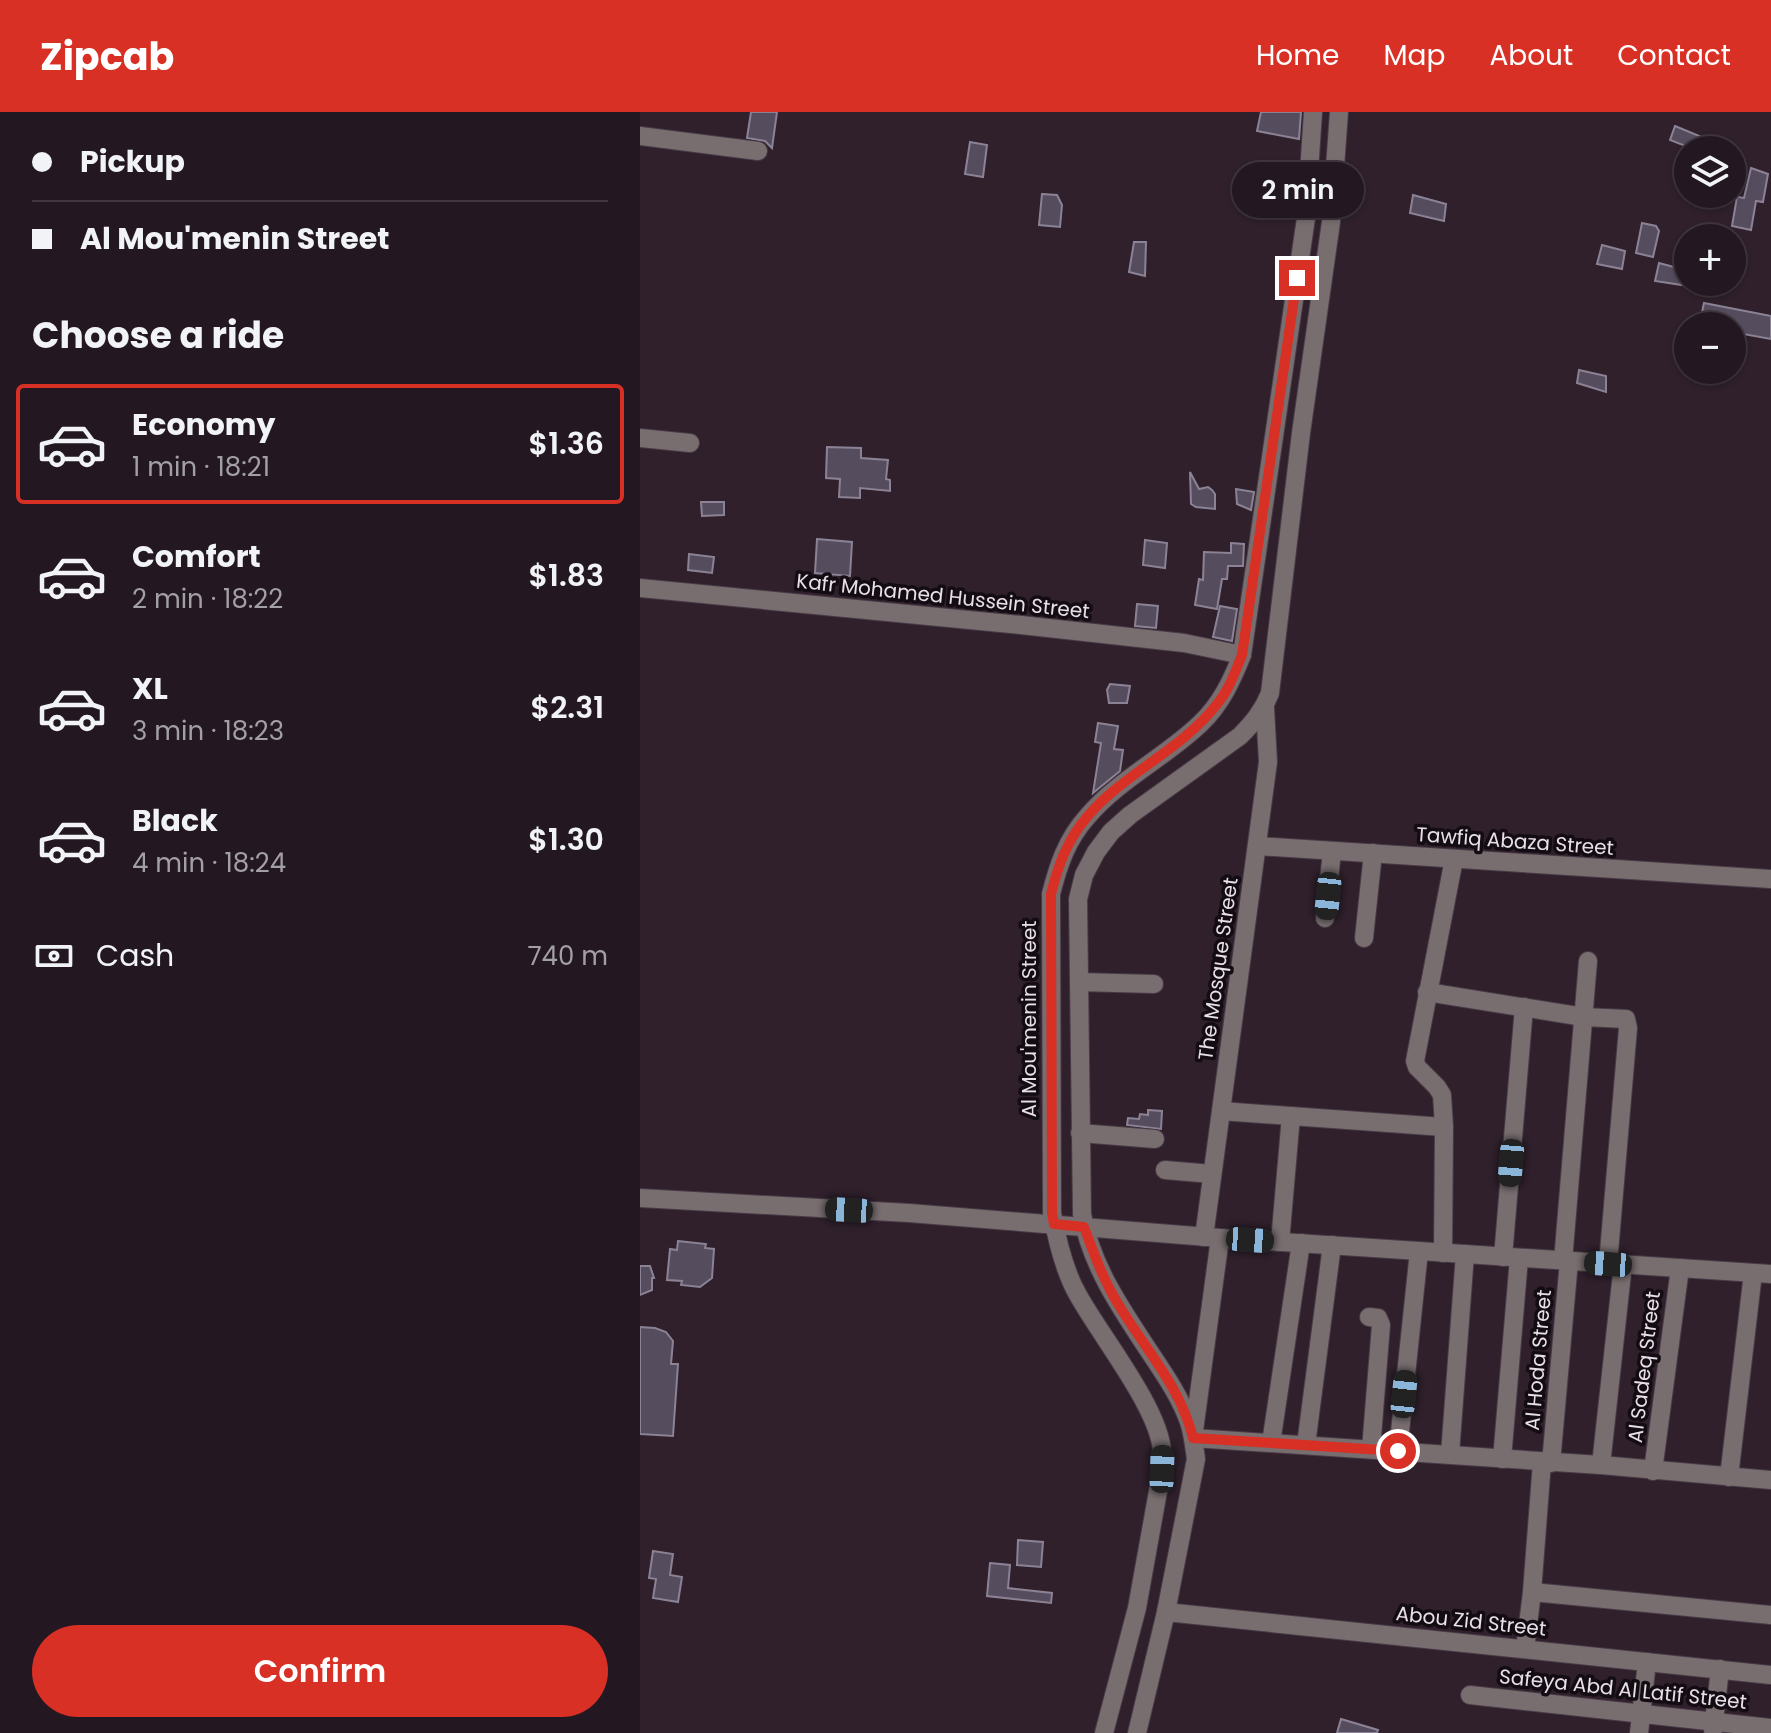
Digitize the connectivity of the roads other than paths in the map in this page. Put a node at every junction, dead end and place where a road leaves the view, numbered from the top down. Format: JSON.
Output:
{"nodes":[{"id":1,"x":1313,"y":112,"type":"edge"},
{"id":2,"x":1339,"y":112,"type":"edge"},
{"id":3,"x":640,"y":136,"type":"edge"},
{"id":4,"x":758,"y":151,"type":"dead end"},
{"id":5,"x":1306,"y":218,"type":"junction"},
{"id":6,"x":1331,"y":222,"type":"junction"},
{"id":7,"x":640,"y":438,"type":"edge"},
{"id":8,"x":690,"y":443,"type":"dead end"},
{"id":9,"x":640,"y":588,"type":"edge"},
{"id":10,"x":1242,"y":655,"type":"junction"},
{"id":11,"x":1265,"y":708,"type":"junction"},
{"id":12,"x":1257,"y":846,"type":"junction"},
{"id":13,"x":1332,"y":851,"type":"junction"},
{"id":14,"x":1373,"y":853,"type":"junction"},
{"id":15,"x":1454,"y":859,"type":"junction"},
{"id":16,"x":1771,"y":879,"type":"edge"},
{"id":17,"x":1325,"y":918,"type":"dead end"},
{"id":18,"x":1364,"y":938,"type":"dead end"},
{"id":19,"x":1588,"y":961,"type":"dead end"},
{"id":20,"x":1079,"y":982,"type":"junction"},
{"id":21,"x":1154,"y":984,"type":"dead end"},
{"id":22,"x":1427,"y":992,"type":"junction"},
{"id":23,"x":1524,"y":1007,"type":"junction"},
{"id":24,"x":1584,"y":1017,"type":"junction"},
{"id":25,"x":1221,"y":1111,"type":"junction"},
{"id":26,"x":1291,"y":1116,"type":"junction"},
{"id":27,"x":1444,"y":1127,"type":"junction"},
{"id":28,"x":1080,"y":1133,"type":"junction"},
{"id":29,"x":1155,"y":1139,"type":"dead end"},
{"id":30,"x":1165,"y":1170,"type":"dead end"},
{"id":31,"x":1212,"y":1174,"type":"junction"},
{"id":32,"x":640,"y":1198,"type":"edge"},
{"id":33,"x":1054,"y":1224,"type":"junction"},
{"id":34,"x":1084,"y":1227,"type":"junction"},
{"id":35,"x":1212,"y":1237,"type":"junction"},
{"id":36,"x":1280,"y":1242,"type":"junction"},
{"id":37,"x":1301,"y":1243,"type":"junction"},
{"id":38,"x":1332,"y":1245,"type":"junction"},
{"id":39,"x":1419,"y":1251,"type":"junction"},
{"id":40,"x":1443,"y":1253,"type":"junction"},
{"id":41,"x":1465,"y":1254,"type":"junction"},
{"id":42,"x":1511,"y":1257,"type":"junction"},
{"id":43,"x":1566,"y":1261,"type":"junction"},
{"id":44,"x":1616,"y":1264,"type":"junction"},
{"id":45,"x":1680,"y":1268,"type":"junction"},
{"id":46,"x":1762,"y":1274,"type":"edge"},
{"id":47,"x":1369,"y":1317,"type":"dead end"},
{"id":48,"x":1193,"y":1438,"type":"junction"},
{"id":49,"x":1271,"y":1443,"type":"junction"},
{"id":50,"x":1306,"y":1445,"type":"junction"},
{"id":51,"x":1371,"y":1449,"type":"junction"},
{"id":52,"x":1398,"y":1451,"type":"junction"},
{"id":53,"x":1450,"y":1454,"type":"junction"},
{"id":54,"x":1502,"y":1459,"type":"junction"},
{"id":55,"x":1546,"y":1462,"type":"junction"},
{"id":56,"x":1601,"y":1465,"type":"junction"},
{"id":57,"x":1653,"y":1471,"type":"junction"},
{"id":58,"x":1729,"y":1477,"type":"junction"},
{"id":59,"x":1771,"y":1480,"type":"edge"},
{"id":60,"x":1532,"y":1592,"type":"junction"},
{"id":61,"x":1166,"y":1612,"type":"junction"},
{"id":62,"x":1771,"y":1615,"type":"edge"},
{"id":63,"x":1525,"y":1649,"type":"junction"},
{"id":64,"x":1647,"y":1662,"type":"junction"},
{"id":65,"x":1720,"y":1669,"type":"junction"},
{"id":66,"x":1771,"y":1675,"type":"edge"},
{"id":67,"x":1470,"y":1695,"type":"dead end"},
{"id":68,"x":1642,"y":1713,"type":"junction"},
{"id":69,"x":1713,"y":1727,"type":"edge"},
{"id":70,"x":1771,"y":1728,"type":"edge"},
{"id":71,"x":1104,"y":1733,"type":"edge"},
{"id":72,"x":1137,"y":1733,"type":"edge"},
{"id":73,"x":1639,"y":1733,"type":"edge"}],
"edges":[{"from":1,"to":5,"type":"street","name":"Al Mou'menin Street"},
{"from":2,"to":6,"type":"street"},
{"from":3,"to":4,"type":"street"},
{"from":5,"to":6,"type":"street"},
{"from":5,"to":10,"type":"street","name":"Al Mou'menin Street"},
{"from":6,"to":11,"type":"street"},
{"from":7,"to":8,"type":"street"},
{"from":9,"to":10,"type":"street","name":"Kafr Mohamed Hussein Street"},
{"from":10,"to":33,"type":"street","name":"Al Mou'menin Street"},
{"from":11,"to":12,"type":"street","name":"The Mosque Street"},
{"from":11,"to":20,"type":"street"},
{"from":12,"to":13,"type":"street","name":"Tawfiq Abaza Street"},
{"from":12,"to":25,"type":"street","name":"The Mosque Street"},
{"from":13,"to":14,"type":"street","name":"Tawfiq Abaza Street"},
{"from":13,"to":17,"type":"street"},
{"from":14,"to":15,"type":"street","name":"Tawfiq Abaza Street"},
{"from":14,"to":18,"type":"street"},
{"from":15,"to":16,"type":"street","name":"Tawfiq Abaza Street"},
{"from":15,"to":22,"type":"street"},
{"from":19,"to":24,"type":"street","name":"Al Hoda Street"},
{"from":20,"to":21,"type":"street"},
{"from":20,"to":28,"type":"street"},
{"from":22,"to":23,"type":"street"},
{"from":22,"to":27,"type":"street"},
{"from":23,"to":24,"type":"street"},
{"from":23,"to":42,"type":"street"},
{"from":24,"to":43,"type":"street","name":"Al Hoda Street"},
{"from":24,"to":44,"type":"street"},
{"from":25,"to":26,"type":"street"},
{"from":25,"to":31,"type":"street","name":"The Mosque Street"},
{"from":26,"to":27,"type":"street"},
{"from":26,"to":36,"type":"street"},
{"from":27,"to":40,"type":"street"},
{"from":28,"to":29,"type":"street"},
{"from":28,"to":34,"type":"street"},
{"from":30,"to":31,"type":"street"},
{"from":31,"to":35,"type":"street","name":"The Mosque Street"},
{"from":32,"to":33,"type":"street"},
{"from":33,"to":34,"type":"street"},
{"from":33,"to":71,"type":"street","name":"Al Mou'menin Street"},
{"from":34,"to":35,"type":"street"},
{"from":34,"to":48,"type":"street"},
{"from":35,"to":36,"type":"street"},
{"from":35,"to":48,"type":"street","name":"The Mosque Street"},
{"from":36,"to":37,"type":"street"},
{"from":37,"to":38,"type":"street"},
{"from":37,"to":49,"type":"street"},
{"from":38,"to":39,"type":"street"},
{"from":38,"to":50,"type":"street"},
{"from":39,"to":40,"type":"street"},
{"from":39,"to":52,"type":"street"},
{"from":40,"to":41,"type":"street"},
{"from":41,"to":42,"type":"street"},
{"from":41,"to":53,"type":"street"},
{"from":42,"to":43,"type":"street"},
{"from":42,"to":54,"type":"street"},
{"from":43,"to":44,"type":"street"},
{"from":43,"to":55,"type":"street","name":"Al Hoda Street"},
{"from":44,"to":45,"type":"street"},
{"from":44,"to":56,"type":"street"},
{"from":45,"to":46,"type":"street"},
{"from":45,"to":57,"type":"street","name":"Al Sadeq Street"},
{"from":46,"to":58,"type":"street"},
{"from":47,"to":51,"type":"street"},
{"from":48,"to":49,"type":"street"},
{"from":48,"to":61,"type":"street"},
{"from":49,"to":50,"type":"street"},
{"from":50,"to":51,"type":"street"},
{"from":51,"to":52,"type":"street"},
{"from":52,"to":53,"type":"street"},
{"from":53,"to":54,"type":"street"},
{"from":54,"to":55,"type":"street"},
{"from":55,"to":56,"type":"street"},
{"from":55,"to":60,"type":"street","name":"Al Hoda Street"},
{"from":56,"to":57,"type":"street"},
{"from":57,"to":58,"type":"street"},
{"from":58,"to":59,"type":"street"},
{"from":60,"to":62,"type":"street"},
{"from":60,"to":63,"type":"street","name":"Al Hoda Street"},
{"from":61,"to":63,"type":"street","name":"Abou Zid Street"},
{"from":61,"to":72,"type":"street"},
{"from":63,"to":64,"type":"street","name":"Abou Zid Street"},
{"from":64,"to":65,"type":"street","name":"Abou Zid Street"},
{"from":64,"to":68,"type":"street"},
{"from":65,"to":66,"type":"street","name":"Abou Zid Street"},
{"from":65,"to":69,"type":"street"},
{"from":67,"to":68,"type":"street","name":"Safeya Abd Al Latif Street"},
{"from":68,"to":69,"type":"street","name":"Safeya Abd Al Latif Street"},
{"from":68,"to":73,"type":"street"},
{"from":69,"to":70,"type":"street","name":"Safeya Abd Al Latif Street"}]}
